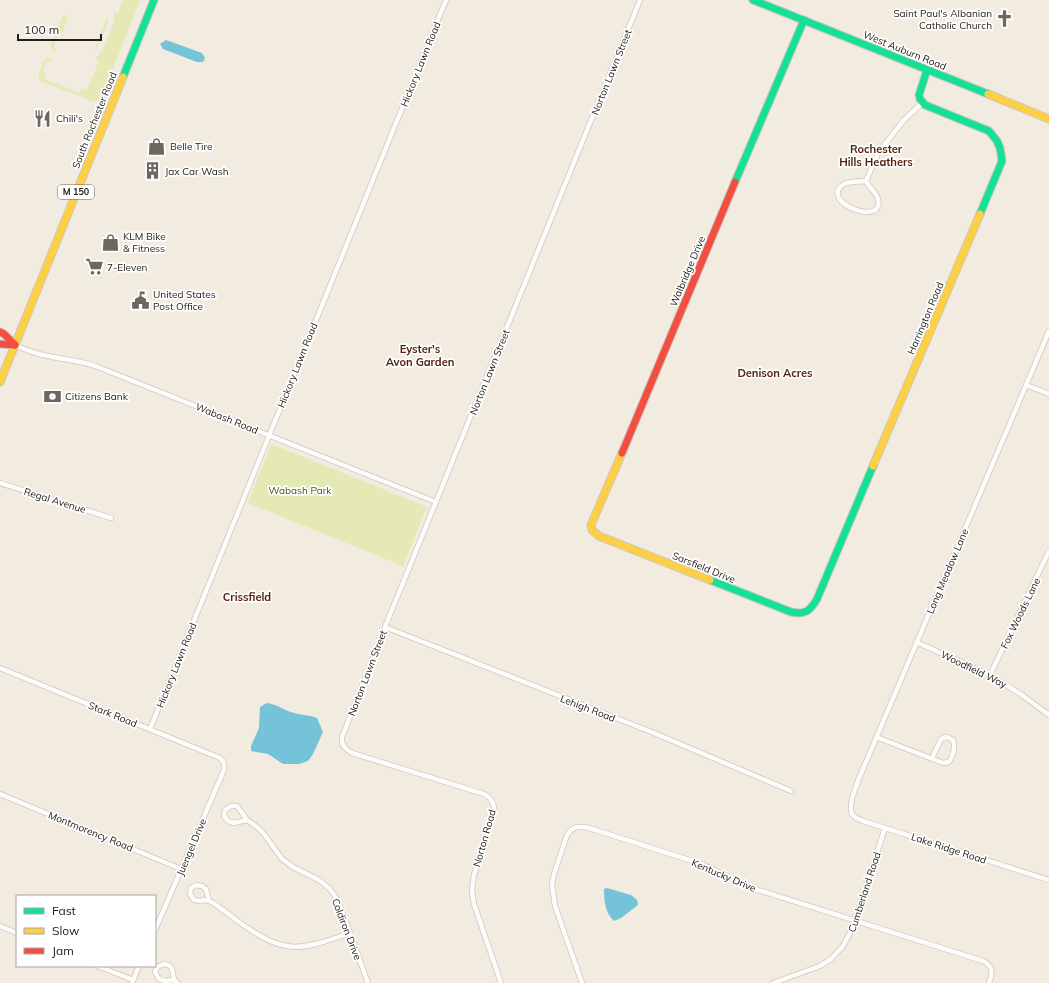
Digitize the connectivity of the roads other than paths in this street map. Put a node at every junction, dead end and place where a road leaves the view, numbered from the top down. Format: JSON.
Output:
{"nodes":[{"id":1,"x":154,"y":0,"type":"edge"},
{"id":2,"x":446,"y":0,"type":"edge"},
{"id":3,"x":640,"y":0,"type":"edge"},
{"id":4,"x":754,"y":0,"type":"edge"},
{"id":5,"x":804,"y":20,"type":"junction"},
{"id":6,"x":927,"y":70,"type":"junction"},
{"id":7,"x":923,"y":102,"type":"junction"},
{"id":8,"x":1049,"y":119,"type":"edge"},
{"id":9,"x":866,"y":181,"type":"junction"},
{"id":10,"x":1049,"y":331,"type":"edge"},
{"id":11,"x":0,"y":332,"type":"edge"},
{"id":12,"x":0,"y":344,"type":"edge"},
{"id":13,"x":15,"y":345,"type":"junction"},
{"id":14,"x":0,"y":382,"type":"edge"},
{"id":15,"x":1026,"y":385,"type":"junction"},
{"id":16,"x":1049,"y":394,"type":"edge"},
{"id":17,"x":268,"y":435,"type":"junction"},
{"id":18,"x":0,"y":483,"type":"edge"},
{"id":19,"x":436,"y":502,"type":"junction"},
{"id":20,"x":110,"y":518,"type":"dead end"},
{"id":21,"x":592,"y":530,"type":"joint"},
{"id":22,"x":1049,"y":551,"type":"edge"},
{"id":23,"x":810,"y":611,"type":"joint"},
{"id":24,"x":385,"y":627,"type":"junction"},
{"id":25,"x":916,"y":642,"type":"junction"},
{"id":26,"x":0,"y":668,"type":"edge"},
{"id":27,"x":990,"y":675,"type":"junction"},
{"id":28,"x":1049,"y":715,"type":"edge"},
{"id":29,"x":150,"y":730,"type":"junction"},
{"id":30,"x":876,"y":736,"type":"junction"},
{"id":31,"x":343,"y":745,"type":"joint"},
{"id":32,"x":932,"y":758,"type":"junction"},
{"id":33,"x":224,"y":763,"type":"joint"},
{"id":34,"x":791,"y":791,"type":"dead end"},
{"id":35,"x":0,"y":794,"type":"edge"},
{"id":36,"x":851,"y":813,"type":"joint"},
{"id":37,"x":247,"y":820,"type":"junction"},
{"id":38,"x":885,"y":828,"type":"junction"},
{"id":39,"x":181,"y":869,"type":"junction"},
{"id":40,"x":1049,"y":880,"type":"edge"},
{"id":41,"x":209,"y":901,"type":"junction"},
{"id":42,"x":855,"y":920,"type":"junction"},
{"id":43,"x":0,"y":926,"type":"edge"},
{"id":44,"x":156,"y":928,"type":"edge"},
{"id":45,"x":16,"y":933,"type":"edge"},
{"id":46,"x":350,"y":934,"type":"junction"},
{"id":47,"x":100,"y":967,"type":"edge"},
{"id":48,"x":139,"y":967,"type":"edge"},
{"id":49,"x":133,"y":982,"type":"edge"},
{"id":50,"x":176,"y":982,"type":"edge"},
{"id":51,"x":368,"y":983,"type":"edge"},
{"id":52,"x":501,"y":983,"type":"edge"},
{"id":53,"x":582,"y":983,"type":"edge"},
{"id":54,"x":773,"y":983,"type":"edge"},
{"id":55,"x":989,"y":983,"type":"edge"}],
"edges":[{"from":1,"to":13,"type":"street","name":"South Rochester Road","number":"M 150"},
{"from":2,"to":17,"type":"street","name":"Hickory Lawn Road"},
{"from":3,"to":19,"type":"street","name":"Norton Lawn Street"},
{"from":4,"to":5,"type":"street","name":"West Auburn Road"},
{"from":5,"to":6,"type":"street","name":"West Auburn Road"},
{"from":5,"to":21,"type":"street","name":"Walbridge Drive"},
{"from":6,"to":7,"type":"street"},
{"from":6,"to":8,"type":"street","name":"West Auburn Road"},
{"from":7,"to":9,"type":"street"},
{"from":7,"to":23,"type":"street","name":"Harrington Road"},
{"from":9,"to":9,"type":"street"},
{"from":10,"to":15,"type":"street","name":"Long Meadow Lane"},
{"from":11,"to":13,"type":"street"},
{"from":12,"to":13,"type":"street"},
{"from":13,"to":14,"type":"street","name":"South Rochester Road","number":"M 150"},
{"from":13,"to":17,"type":"street","name":"Wabash Road"},
{"from":15,"to":16,"type":"street"},
{"from":15,"to":25,"type":"street","name":"Long Meadow Lane"},
{"from":17,"to":19,"type":"street","name":"Wabash Road"},
{"from":17,"to":29,"type":"street","name":"Hickory Lawn Road"},
{"from":18,"to":20,"type":"street","name":"Regal Avenue"},
{"from":19,"to":24,"type":"street","name":"Norton Lawn Street"},
{"from":21,"to":23,"type":"street","name":"Sarsfield Drive"},
{"from":22,"to":27,"type":"street","name":"Fox Woods Lane"},
{"from":24,"to":31,"type":"street","name":"Norton Lawn Street"},
{"from":24,"to":34,"type":"street","name":"Lehigh Road"},
{"from":25,"to":27,"type":"street","name":"Woodfield Way"},
{"from":25,"to":30,"type":"street","name":"Long Meadow Lane"},
{"from":26,"to":29,"type":"street","name":"Stark Road"},
{"from":27,"to":28,"type":"street","name":"Woodfield Way"},
{"from":29,"to":33,"type":"street","name":"Stark Road"},
{"from":30,"to":32,"type":"street"},
{"from":30,"to":36,"type":"street","name":"Long Meadow Lane"},
{"from":31,"to":52,"type":"street","name":"Norton Road"},
{"from":32,"to":32,"type":"street"},
{"from":33,"to":39,"type":"street","name":"Juengel Drive"},
{"from":35,"to":39,"type":"street","name":"Montmorency Road"},
{"from":36,"to":38,"type":"street","name":"Lake Ridge Road"},
{"from":37,"to":37,"type":"street","name":"Coldiron Drive"},
{"from":37,"to":46,"type":"street","name":"Coldiron Drive"},
{"from":38,"to":40,"type":"street","name":"Lake Ridge Road"},
{"from":38,"to":42,"type":"street","name":"Cumberland Road"},
{"from":39,"to":44,"type":"street","name":"Juengel Drive"},
{"from":41,"to":41,"type":"street"},
{"from":41,"to":46,"type":"street"},
{"from":42,"to":53,"type":"street","name":"Kentucky Drive"},
{"from":42,"to":54,"type":"street","name":"Cumberland Road"},
{"from":42,"to":55,"type":"street","name":"Kentucky Drive"},
{"from":43,"to":45,"type":"street"},
{"from":46,"to":51,"type":"street","name":"Coldiron Drive"},
{"from":47,"to":49,"type":"street"},
{"from":48,"to":49,"type":"street"},
{"from":50,"to":50,"type":"street"}]}
